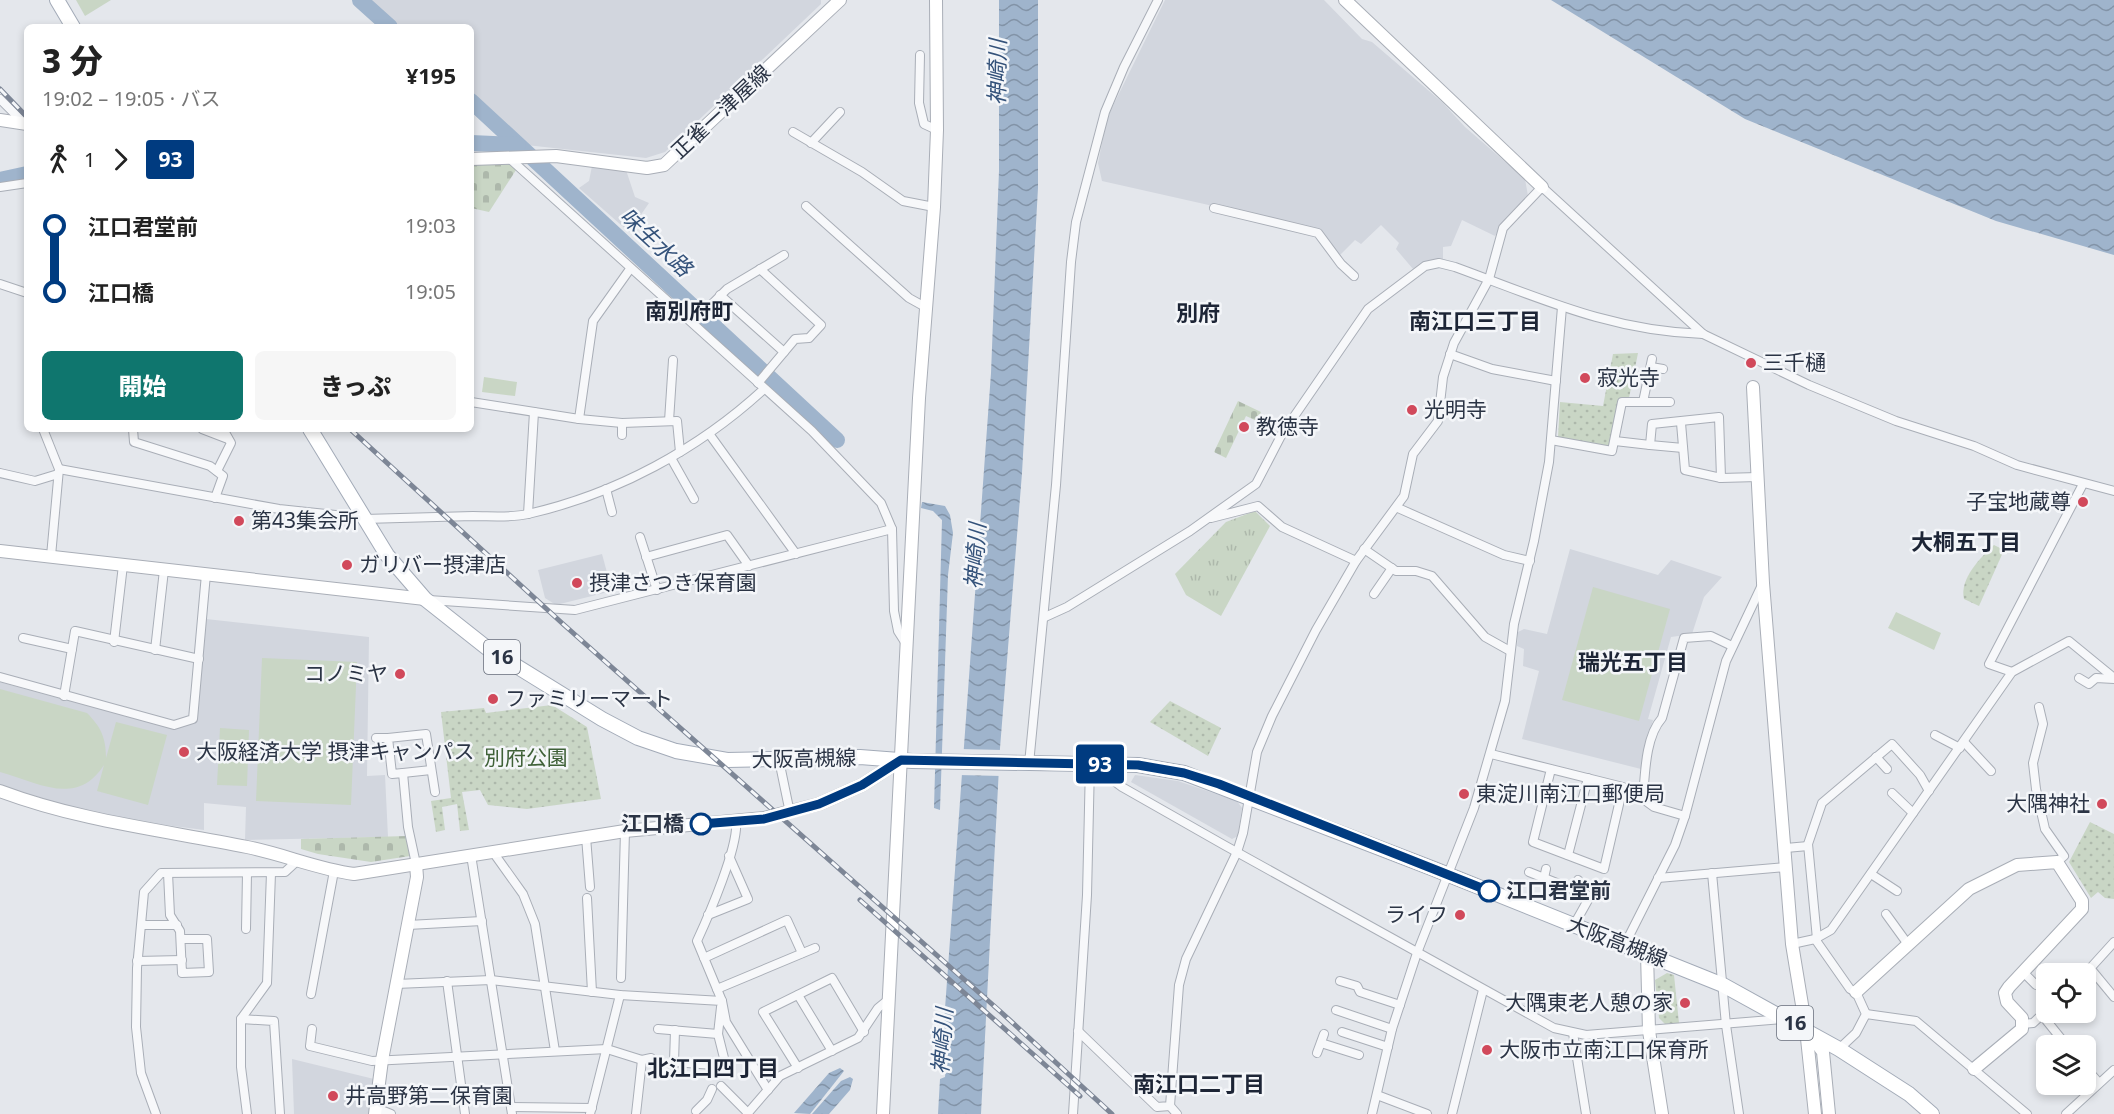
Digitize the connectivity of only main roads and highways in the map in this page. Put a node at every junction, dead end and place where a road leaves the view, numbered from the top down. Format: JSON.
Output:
{"nodes":[{"id":1,"x":57,"y":0,"type":"edge"},
{"id":2,"x":71,"y":24,"type":"edge"},
{"id":3,"x":312,"y":432,"type":"edge"},
{"id":4,"x":1932,"y":1114,"type":"edge"}],
"edges":[{"from":1,"to":2,"type":"main road"},
{"from":3,"to":4,"type":"main road","name":"大阪高槻線","number":"16"}]}
